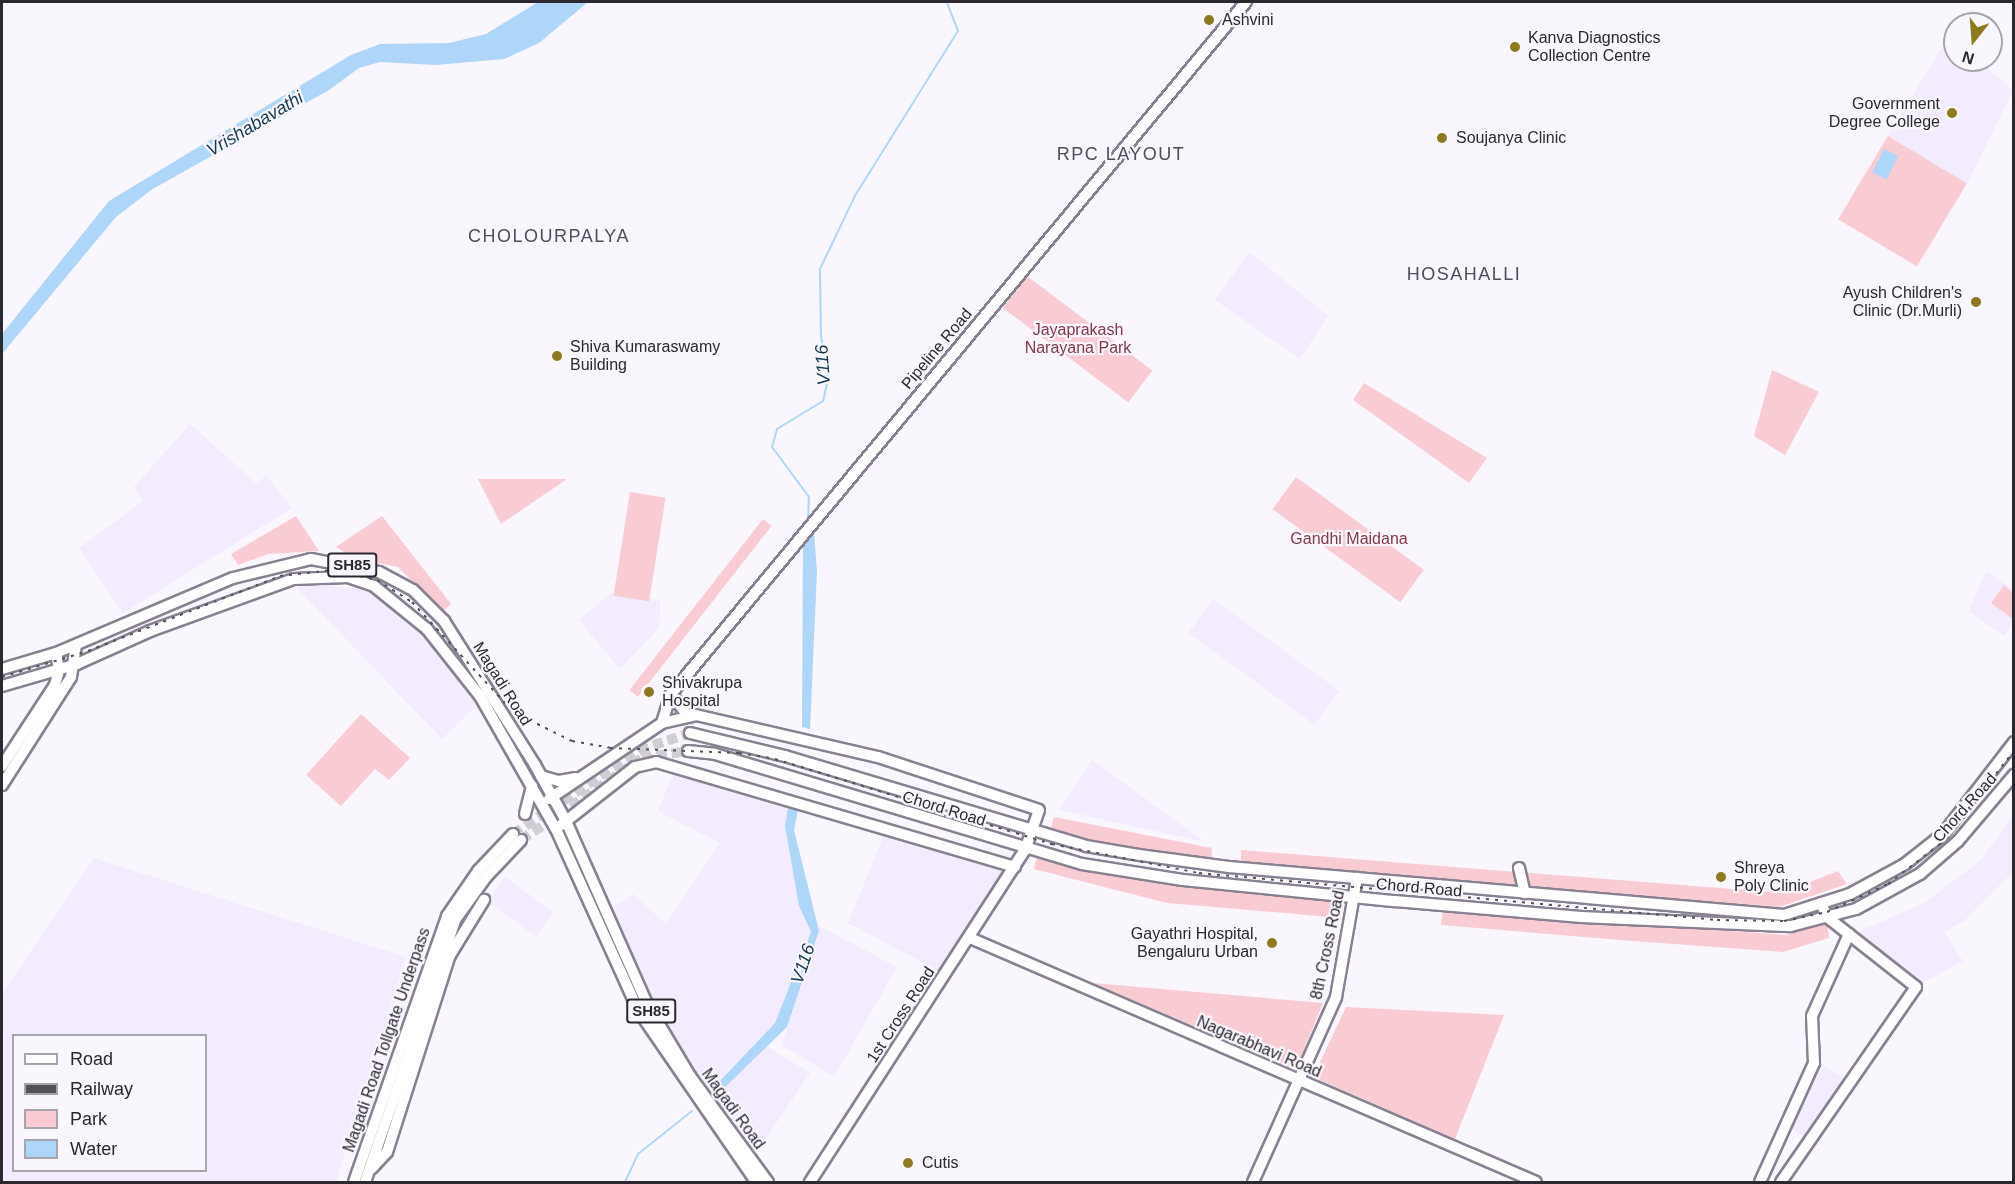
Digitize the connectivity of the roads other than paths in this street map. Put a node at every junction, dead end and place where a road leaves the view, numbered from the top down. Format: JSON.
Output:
{"nodes":[{"id":1,"x":1246,"y":2,"type":"edge"},
{"id":2,"x":76,"y":645,"type":"junction"},
{"id":3,"x":56,"y":653,"type":"junction"},
{"id":4,"x":77,"y":664,"type":"junction"},
{"id":5,"x":2,"y":669,"type":"edge"},
{"id":6,"x":59,"y":670,"type":"junction"},
{"id":7,"x":2,"y":686,"type":"edge"},
{"id":8,"x":671,"y":694,"type":"junction"},
{"id":9,"x":689,"y":717,"type":"junction"},
{"id":10,"x":662,"y":723,"type":"junction"},
{"id":11,"x":690,"y":733,"type":"tunnel mouth"},
{"id":12,"x":2013,"y":742,"type":"edge"},
{"id":13,"x":688,"y":751,"type":"tunnel mouth"},
{"id":14,"x":2,"y":766,"type":"edge"},
{"id":15,"x":584,"y":775,"type":"junction"},
{"id":16,"x":781,"y":775,"type":"junction"},
{"id":17,"x":2013,"y":775,"type":"edge"},
{"id":18,"x":541,"y":776,"type":"junction"},
{"id":19,"x":531,"y":783,"type":"junction"},
{"id":20,"x":2,"y":785,"type":"edge"},
{"id":21,"x":553,"y":796,"type":"junction"},
{"id":22,"x":786,"y":797,"type":"junction"},
{"id":23,"x":543,"y":803,"type":"junction"},
{"id":24,"x":525,"y":814,"type":"dead end"},
{"id":25,"x":566,"y":821,"type":"junction"},
{"id":26,"x":556,"y":829,"type":"junction"},
{"id":27,"x":1032,"y":831,"type":"junction"},
{"id":28,"x":517,"y":837,"type":"tunnel mouth"},
{"id":29,"x":1025,"y":850,"type":"junction"},
{"id":30,"x":1015,"y":867,"type":"junction"},
{"id":31,"x":1519,"y":868,"type":"dead end"},
{"id":32,"x":1357,"y":878,"type":"junction"},
{"id":33,"x":1525,"y":892,"type":"junction"},
{"id":34,"x":1354,"y":897,"type":"junction"},
{"id":35,"x":484,"y":900,"type":"dead end"},
{"id":36,"x":1821,"y":903,"type":"junction"},
{"id":37,"x":1827,"y":917,"type":"junction"},
{"id":38,"x":1849,"y":934,"type":"junction"},
{"id":39,"x":970,"y":938,"type":"junction"},
{"id":40,"x":1298,"y":1080,"type":"junction"},
{"id":41,"x":359,"y":1176,"type":"edge"},
{"id":42,"x":756,"y":1182,"type":"edge"},
{"id":43,"x":768,"y":1182,"type":"edge"},
{"id":44,"x":810,"y":1182,"type":"edge"},
{"id":45,"x":1253,"y":1182,"type":"edge"},
{"id":46,"x":1536,"y":1182,"type":"edge"},
{"id":47,"x":1760,"y":1182,"type":"edge"},
{"id":48,"x":1781,"y":1182,"type":"edge"}],
"edges":[{"from":1,"to":8,"type":"main road","name":"Pipeline Road"},
{"from":2,"to":3,"type":"main road","name":"Magadi Road","number":"SH85"},
{"from":2,"to":4,"type":"main road"},
{"from":2,"to":18,"type":"main road","name":"Magadi Road","number":"SH85"},
{"from":3,"to":5,"type":"main road","name":"Magadi Road","number":"SH85"},
{"from":3,"to":6,"type":"main road"},
{"from":4,"to":6,"type":"main road","name":"Magadi Road","number":"SH85"},
{"from":4,"to":19,"type":"main road","name":"Magadi Road","number":"SH85"},
{"from":4,"to":20,"type":"main road"},
{"from":6,"to":7,"type":"main road","name":"Magadi Road","number":"SH85"},
{"from":6,"to":14,"type":"main road"},
{"from":8,"to":9,"type":"main road"},
{"from":8,"to":10,"type":"main road","name":"Pipeline Road"},
{"from":9,"to":10,"type":"main road"},
{"from":9,"to":27,"type":"main road","name":"1st Cross Road"},
{"from":10,"to":15,"type":"main road"},
{"from":11,"to":27,"type":"main road","name":"Chord Road"},
{"from":12,"to":36,"type":"main road","name":"Chord Road"},
{"from":13,"to":16,"type":"main road"},
{"from":15,"to":18,"type":"main road"},
{"from":15,"to":21,"type":"main road"},
{"from":16,"to":22,"type":"main road"},
{"from":16,"to":29,"type":"main road","name":"Chord Road"},
{"from":17,"to":37,"type":"main road","name":"Chord Road"},
{"from":18,"to":21,"type":"main road","name":"Magadi Road","number":"SH85"},
{"from":19,"to":23,"type":"main road","name":"Magadi Road","number":"SH85"},
{"from":19,"to":24,"type":"main road"},
{"from":21,"to":23,"type":"main road"},
{"from":21,"to":25,"type":"main road","name":"Magadi Road","number":"SH85"},
{"from":22,"to":25,"type":"main road"},
{"from":22,"to":30,"type":"main road"},
{"from":23,"to":26,"type":"main road","name":"Magadi Road","number":"SH85"},
{"from":25,"to":26,"type":"main road"},
{"from":25,"to":43,"type":"main road","name":"Magadi Road","number":"SH85"},
{"from":26,"to":42,"type":"main road","name":"Magadi Road","number":"SH85"},
{"from":27,"to":29,"type":"main road","name":"1st Cross Road"},
{"from":27,"to":32,"type":"main road","name":"Chord Road"},
{"from":28,"to":41,"type":"main road","name":"Magadi Road Tollgate Underpass"},
{"from":29,"to":30,"type":"main road","name":"1st Cross Road"},
{"from":29,"to":34,"type":"main road","name":"Chord Road"},
{"from":30,"to":39,"type":"main road","name":"1st Cross Road"},
{"from":31,"to":33,"type":"main road"},
{"from":32,"to":33,"type":"main road","name":"Chord Road"},
{"from":32,"to":34,"type":"main road","name":"8th Cross Road"},
{"from":33,"to":36,"type":"main road","name":"Chord Road"},
{"from":34,"to":37,"type":"main road","name":"Chord Road"},
{"from":34,"to":40,"type":"main road","name":"8th Cross Road"},
{"from":35,"to":41,"type":"main road"},
{"from":36,"to":37,"type":"main road"},
{"from":37,"to":38,"type":"main road"},
{"from":38,"to":47,"type":"main road"},
{"from":38,"to":48,"type":"main road"},
{"from":39,"to":40,"type":"main road","name":"Nagarabhavi Road"},
{"from":39,"to":44,"type":"main road","name":"1st Cross Road"},
{"from":40,"to":45,"type":"main road","name":"8th Cross Road"},
{"from":40,"to":46,"type":"main road","name":"Nagarabhavi Road"}]}
